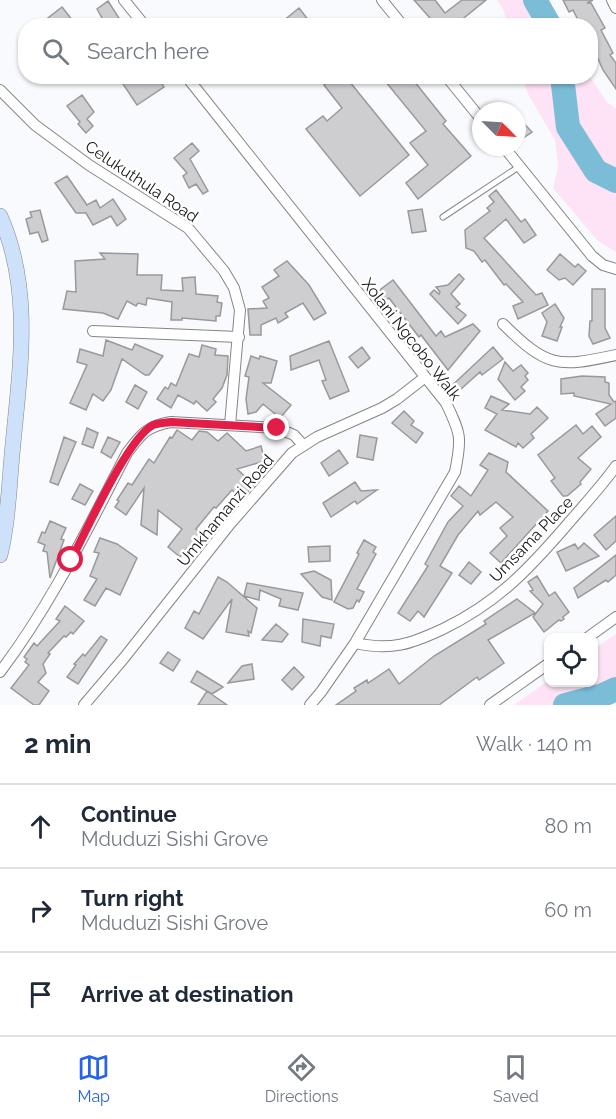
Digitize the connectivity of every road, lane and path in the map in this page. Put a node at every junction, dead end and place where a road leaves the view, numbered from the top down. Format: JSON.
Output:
{"nodes":[{"id":1,"x":124,"y":0,"type":"edge"},
{"id":2,"x":382,"y":0,"type":"edge"},
{"id":3,"x":612,"y":0,"type":"edge"},
{"id":4,"x":616,"y":8,"type":"edge"},
{"id":5,"x":139,"y":18,"type":"edge"},
{"id":6,"x":397,"y":18,"type":"edge"},
{"id":7,"x":192,"y":84,"type":"edge"},
{"id":8,"x":453,"y":84,"type":"edge"},
{"id":9,"x":0,"y":90,"type":"edge"},
{"id":10,"x":472,"y":108,"type":"edge"},
{"id":11,"x":512,"y":156,"type":"edge"},
{"id":12,"x":520,"y":166,"type":"junction"},
{"id":13,"x":0,"y":216,"type":"edge"},
{"id":14,"x":443,"y":217,"type":"dead end"},
{"id":15,"x":616,"y":269,"type":"edge"},
{"id":16,"x":502,"y":324,"type":"dead end"},
{"id":17,"x":93,"y":331,"type":"dead end"},
{"id":18,"x":239,"y":337,"type":"junction"},
{"id":19,"x":616,"y":355,"type":"edge"},
{"id":20,"x":424,"y":378,"type":"junction"},
{"id":21,"x":230,"y":425,"type":"junction"},
{"id":22,"x":303,"y":445,"type":"junction"},
{"id":23,"x":616,"y":466,"type":"edge"},
{"id":24,"x":0,"y":555,"type":"edge"},
{"id":25,"x":616,"y":617,"type":"edge"},
{"id":26,"x":594,"y":633,"type":"edge"},
{"id":27,"x":355,"y":643,"type":"junction"},
{"id":28,"x":544,"y":667,"type":"edge"},
{"id":29,"x":0,"y":672,"type":"edge"},
{"id":30,"x":84,"y":705,"type":"edge"},
{"id":31,"x":310,"y":705,"type":"edge"},
{"id":32,"x":490,"y":705,"type":"edge"}],
"edges":[{"from":1,"to":5,"type":"street"},
{"from":2,"to":6,"type":"street"},
{"from":3,"to":4,"type":"street"},
{"from":7,"to":20,"type":"street","name":"Xolani Ngcobo Walk"},
{"from":8,"to":10,"type":"street"},
{"from":9,"to":18,"type":"street","name":"Celukuthula Road"},
{"from":11,"to":12,"type":"street"},
{"from":12,"to":14,"type":"lane"},
{"from":12,"to":15,"type":"street"},
{"from":13,"to":24,"type":"street"},
{"from":16,"to":19,"type":"street"},
{"from":17,"to":18,"type":"street"},
{"from":18,"to":21,"type":"street","name":"Celukuthula Road"},
{"from":20,"to":22,"type":"street","name":"Umkhamanzi Road"},
{"from":20,"to":27,"type":"street","name":"Xolani Ngcobo Walk"},
{"from":21,"to":22,"type":"street"},
{"from":21,"to":29,"type":"street"},
{"from":22,"to":30,"type":"street","name":"Umkhamanzi Road"},
{"from":23,"to":27,"type":"street","name":"Umsama Place"},
{"from":25,"to":26,"type":"street"},
{"from":27,"to":31,"type":"street","name":"Xolani Ngcobo Walk"},
{"from":28,"to":32,"type":"street"}]}
